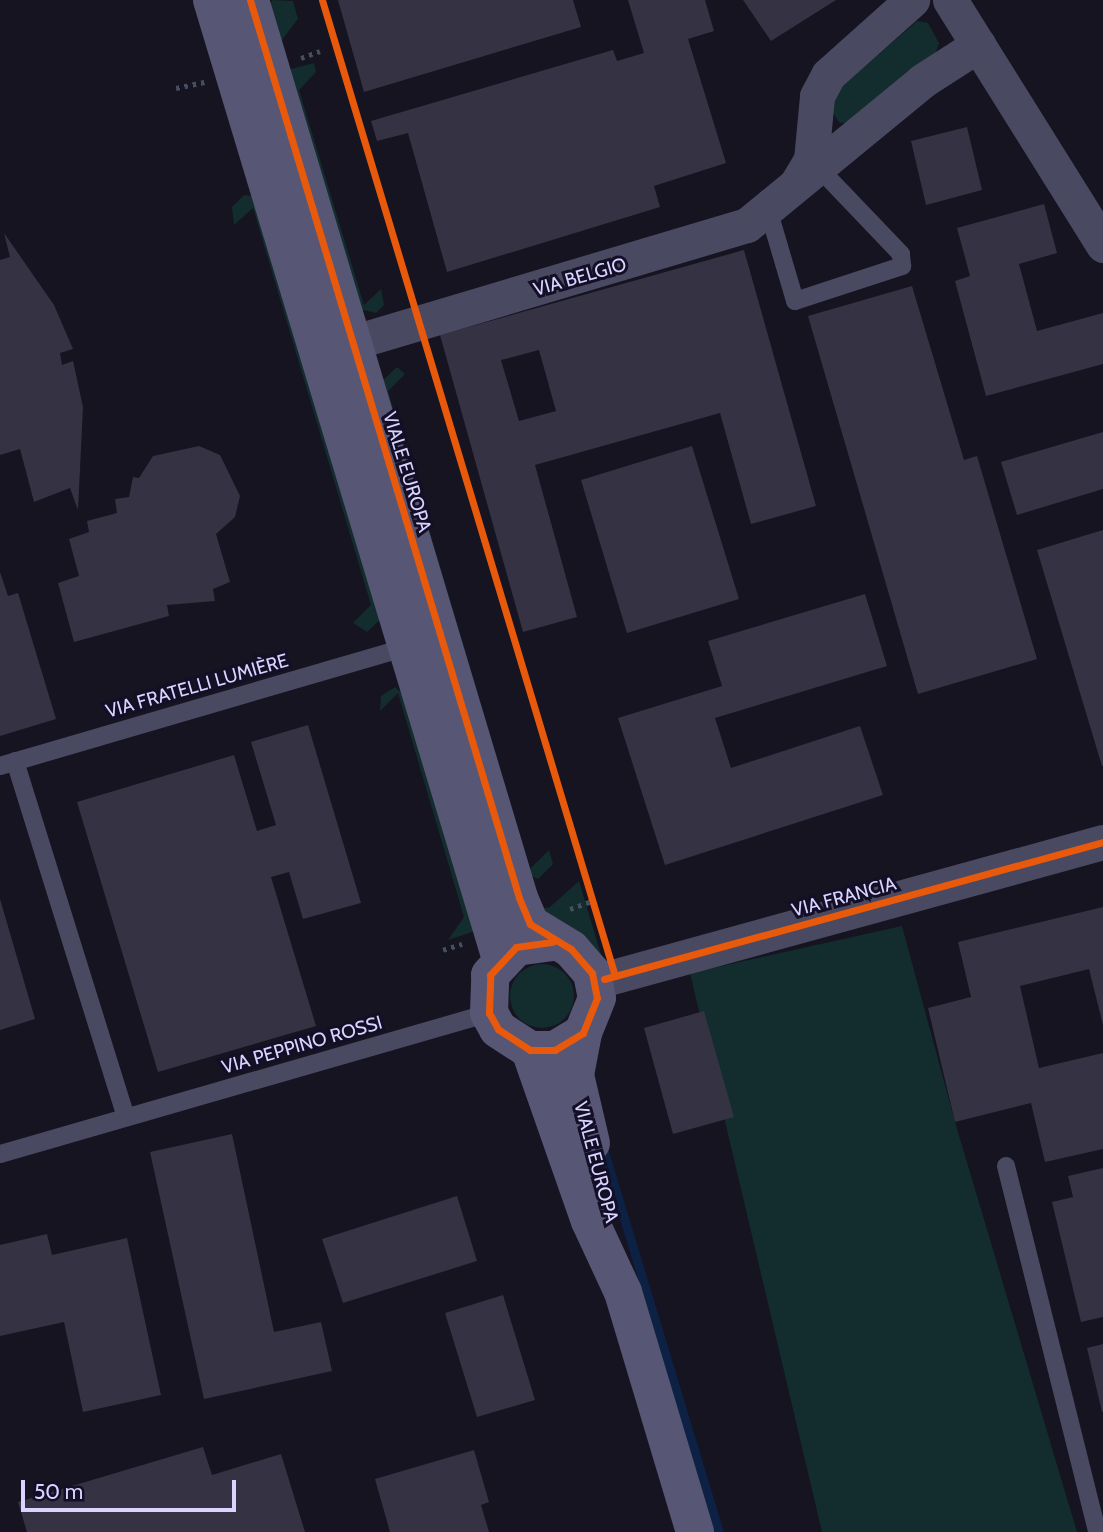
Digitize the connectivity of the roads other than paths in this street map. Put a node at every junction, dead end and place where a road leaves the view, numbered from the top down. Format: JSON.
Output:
{"nodes":[{"id":1,"x":212,"y":0,"type":"edge"},
{"id":2,"x":250,"y":0,"type":"edge"},
{"id":3,"x":912,"y":0,"type":"edge"},
{"id":4,"x":950,"y":0,"type":"edge"},
{"id":5,"x":978,"y":45,"type":"junction"},
{"id":6,"x":808,"y":171,"type":"junction"},
{"id":7,"x":757,"y":217,"type":"junction"},
{"id":8,"x":1103,"y":245,"type":"edge"},
{"id":9,"x":351,"y":343,"type":"junction"},
{"id":10,"x":406,"y":647,"type":"junction"},
{"id":11,"x":7,"y":763,"type":"edge"},
{"id":12,"x":1103,"y":842,"type":"edge"},
{"id":13,"x":553,"y":942,"type":"junction"},
{"id":14,"x":501,"y":959,"type":"junction"},
{"id":15,"x":594,"y":982,"type":"junction"},
{"id":16,"x":489,"y":1013,"type":"junction"},
{"id":17,"x":583,"y":1033,"type":"junction"},
{"id":18,"x":530,"y":1050,"type":"junction"},
{"id":19,"x":126,"y":1118,"type":"junction"},
{"id":20,"x":0,"y":1154,"type":"edge"},
{"id":21,"x":1006,"y":1166,"type":"dead end"},
{"id":22,"x":623,"y":1292,"type":"junction"},
{"id":23,"x":695,"y":1532,"type":"edge"},
{"id":24,"x":1097,"y":1532,"type":"edge"}],
"edges":[{"from":1,"to":10,"type":"street"},
{"from":2,"to":9,"type":"street","name":"VIALE EUROPA"},
{"from":3,"to":6,"type":"street"},
{"from":4,"to":5,"type":"street"},
{"from":5,"to":6,"type":"street","name":"VIA BELGIO"},
{"from":5,"to":8,"type":"street"},
{"from":6,"to":7,"type":"street","name":"VIA BELGIO"},
{"from":6,"to":7,"type":"lane"},
{"from":7,"to":9,"type":"street","name":"VIA BELGIO"},
{"from":9,"to":13,"type":"street","name":"VIALE EUROPA"},
{"from":10,"to":11,"type":"lane","name":"VIA FRATELLI LUMIÈRE"},
{"from":10,"to":14,"type":"street"},
{"from":11,"to":19,"type":"lane"},
{"from":12,"to":15,"type":"street","name":"VIA FRANCIA"},
{"from":13,"to":14,"type":"street"},
{"from":13,"to":15,"type":"street","name":"VIALE EUROPA"},
{"from":14,"to":16,"type":"street"},
{"from":15,"to":17,"type":"street","name":"VIALE EUROPA"},
{"from":16,"to":18,"type":"street"},
{"from":16,"to":19,"type":"lane","name":"VIA PEPPINO ROSSI"},
{"from":17,"to":18,"type":"street"},
{"from":17,"to":22,"type":"street","name":"VIALE EUROPA"},
{"from":18,"to":22,"type":"street","name":"VIALE EUROPA"},
{"from":19,"to":20,"type":"lane","name":"VIA PEPPINO ROSSI"},
{"from":21,"to":24,"type":"lane"},
{"from":22,"to":23,"type":"street","name":"VIALE EUROPA"}]}
